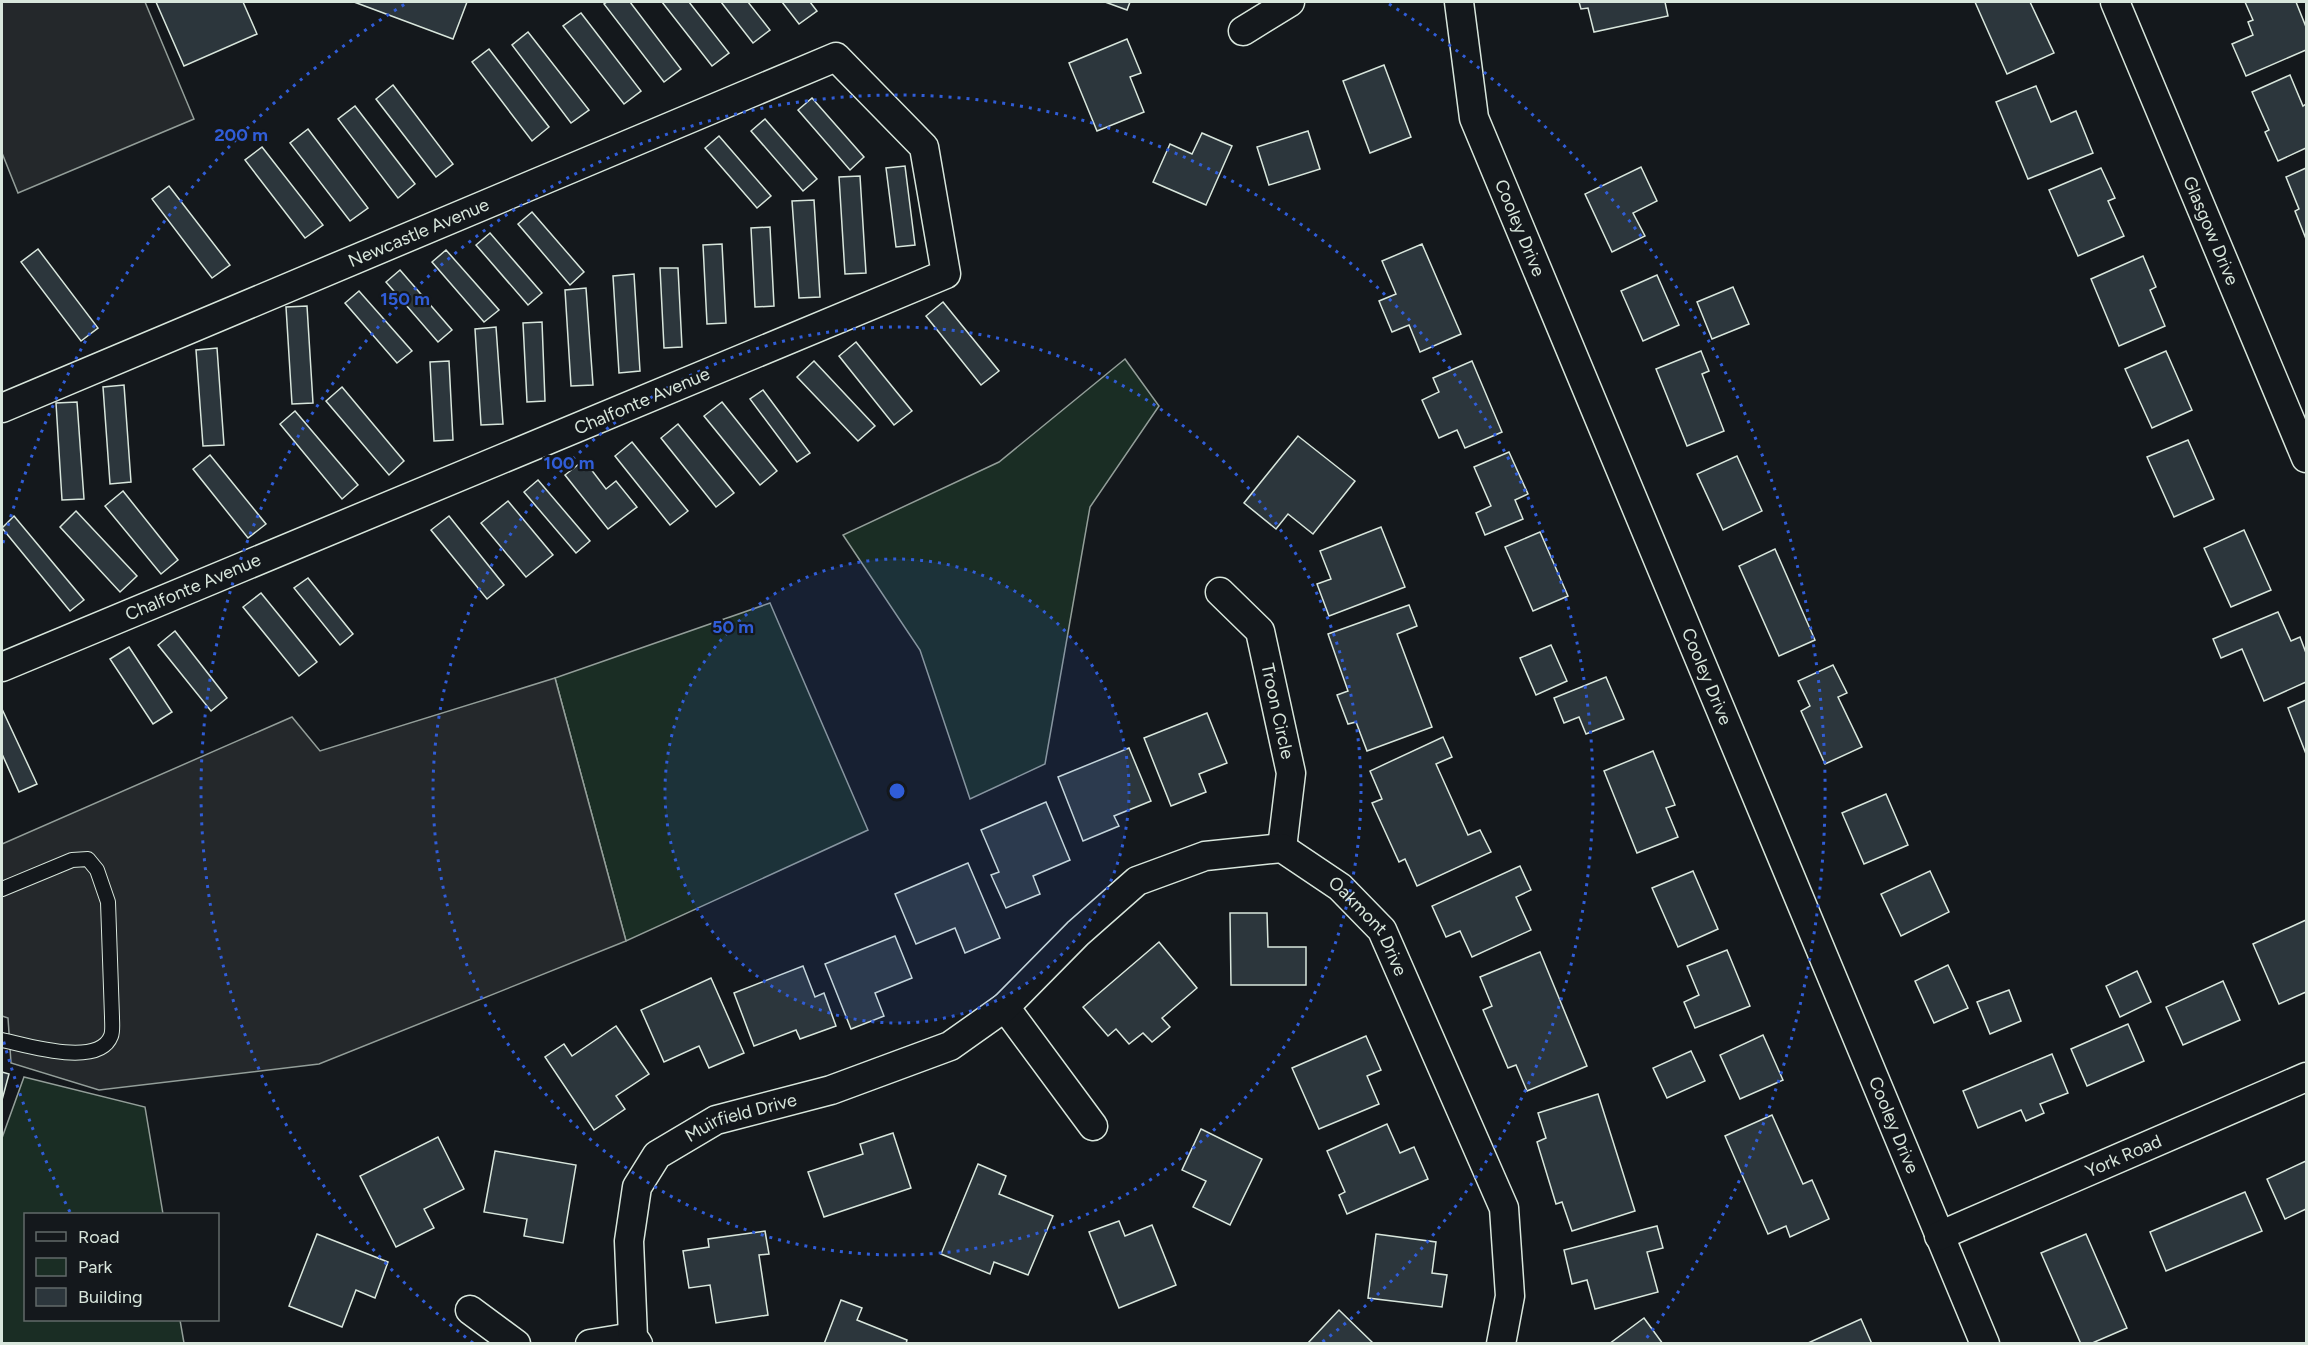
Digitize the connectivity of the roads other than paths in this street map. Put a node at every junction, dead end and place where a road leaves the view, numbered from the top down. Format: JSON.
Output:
{"nodes":[{"id":1,"x":1290,"y":2,"type":"edge"},
{"id":2,"x":1459,"y":2,"type":"edge"},
{"id":3,"x":2115,"y":2,"type":"edge"},
{"id":4,"x":1243,"y":31,"type":"dead end"},
{"id":5,"x":836,"y":57,"type":"joint"},
{"id":6,"x":2,"y":408,"type":"edge"},
{"id":7,"x":2307,"y":458,"type":"edge"},
{"id":8,"x":1220,"y":592,"type":"dead end"},
{"id":9,"x":2,"y":667,"type":"edge"},
{"id":10,"x":1282,"y":848,"type":"junction"},
{"id":11,"x":2,"y":889,"type":"edge"},
{"id":12,"x":1005,"y":1007,"type":"junction"},
{"id":13,"x":2,"y":1040,"type":"edge"},
{"id":14,"x":2307,"y":1077,"type":"edge"},
{"id":15,"x":1093,"y":1126,"type":"dead end"},
{"id":16,"x":1939,"y":1236,"type":"junction"},
{"id":17,"x":470,"y":1310,"type":"dead end"},
{"id":18,"x":635,"y":1340,"type":"edge"},
{"id":19,"x":516,"y":1344,"type":"edge"},
{"id":20,"x":590,"y":1344,"type":"edge"},
{"id":21,"x":1501,"y":1344,"type":"edge"},
{"id":22,"x":1984,"y":1344,"type":"edge"}],
"edges":[{"from":1,"to":4,"type":"street"},
{"from":2,"to":16,"type":"street","name":"Cooley Drive"},
{"from":3,"to":7,"type":"street","name":"Glasgow Drive"},
{"from":5,"to":6,"type":"street","name":"Newcastle Avenue"},
{"from":5,"to":9,"type":"street","name":"Chalfonte Avenue"},
{"from":8,"to":10,"type":"street","name":"Troon Circle"},
{"from":10,"to":12,"type":"street"},
{"from":10,"to":21,"type":"street","name":"Oakmont Drive"},
{"from":11,"to":13,"type":"lane"},
{"from":12,"to":15,"type":"street"},
{"from":12,"to":18,"type":"street","name":"Muirfield Drive"},
{"from":14,"to":16,"type":"street","name":"York Road"},
{"from":16,"to":22,"type":"street","name":"Cooley Drive"},
{"from":17,"to":19,"type":"street"},
{"from":18,"to":20,"type":"street"}]}
